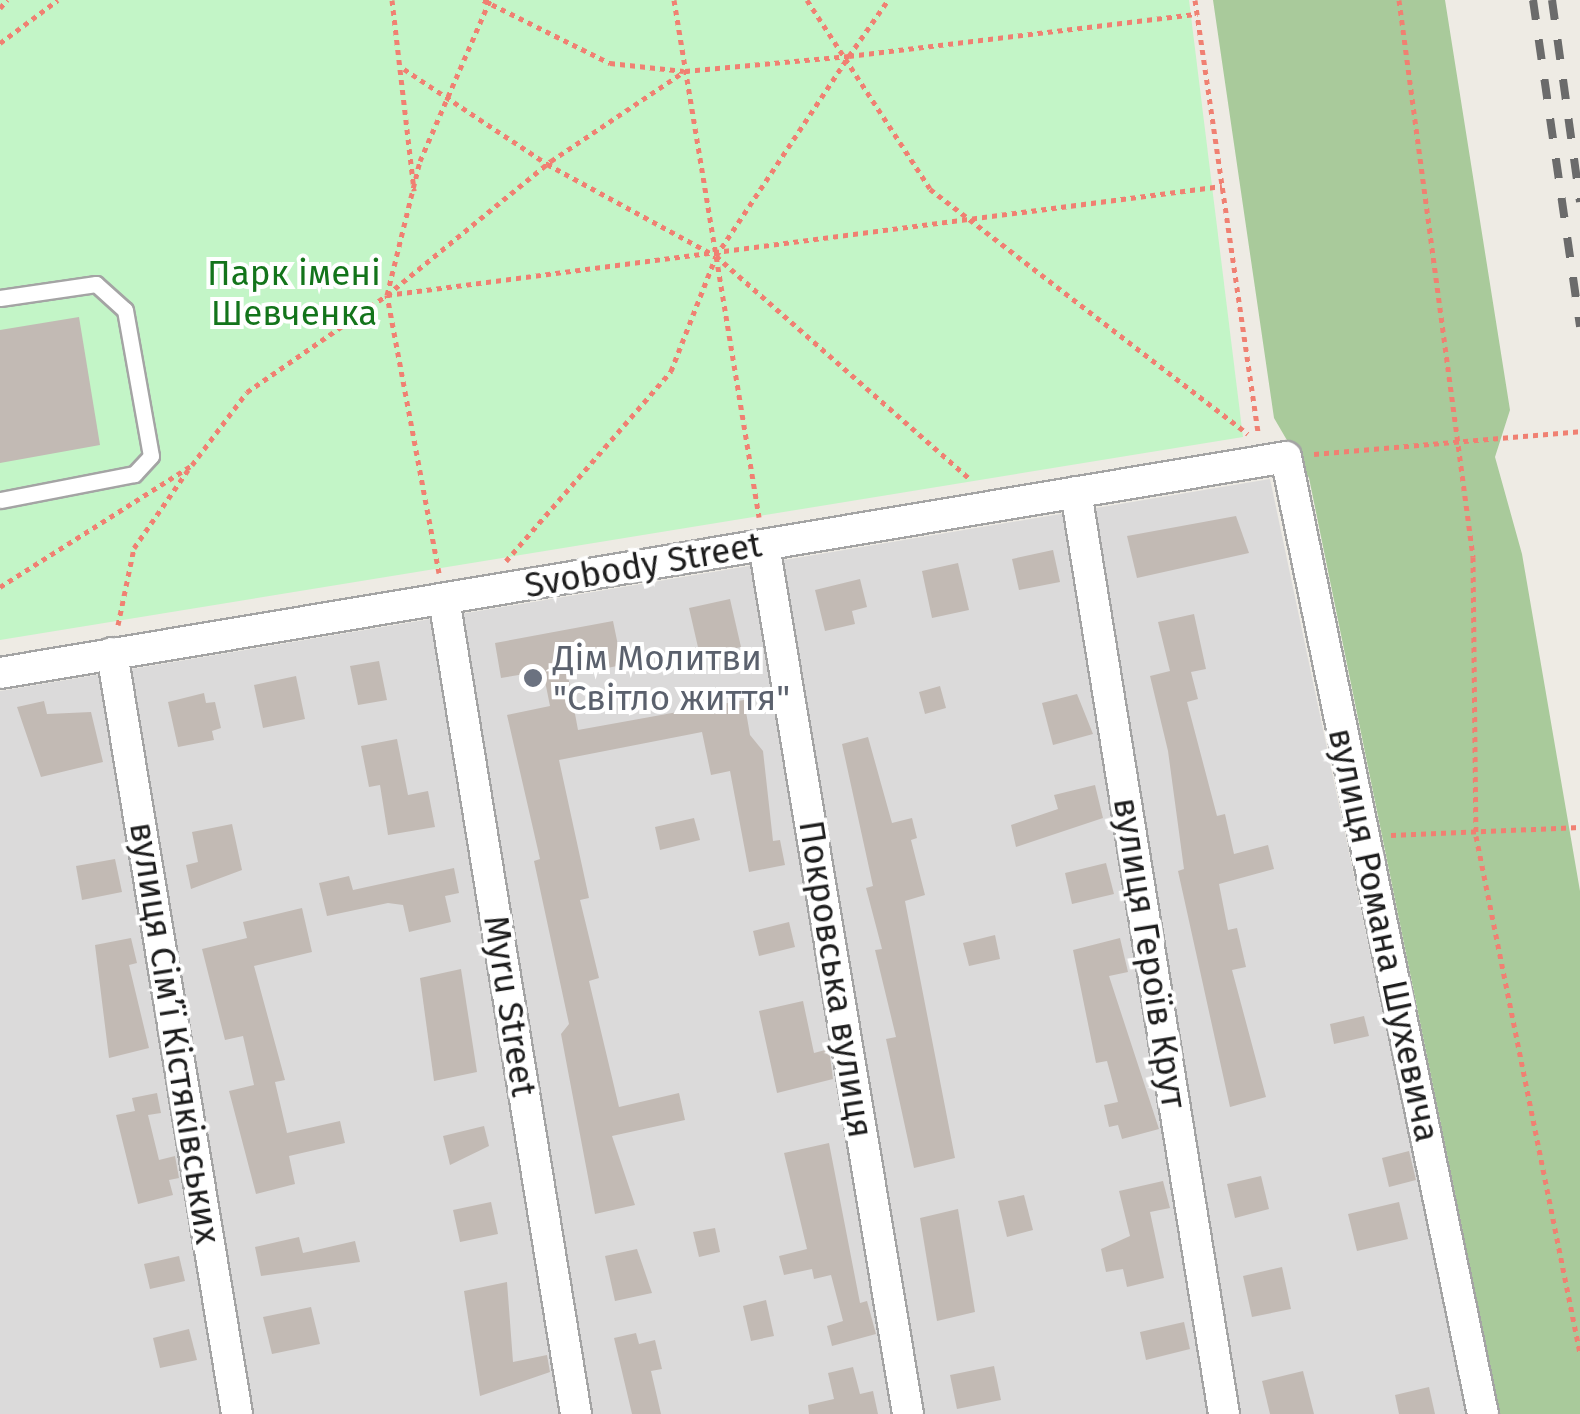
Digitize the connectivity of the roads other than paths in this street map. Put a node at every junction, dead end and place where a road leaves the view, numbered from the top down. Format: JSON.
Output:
{"nodes":[{"id":1,"x":0,"y":298,"type":"edge"},
{"id":2,"x":1286,"y":456,"type":"joint"},
{"id":3,"x":1076,"y":492,"type":"junction"},
{"id":4,"x":0,"y":500,"type":"edge"},
{"id":5,"x":764,"y":544,"type":"junction"},
{"id":6,"x":444,"y":599,"type":"junction"},
{"id":7,"x":112,"y":652,"type":"junction"},
{"id":8,"x":0,"y":673,"type":"edge"},
{"id":9,"x":237,"y":1414,"type":"edge"},
{"id":10,"x":576,"y":1414,"type":"edge"},
{"id":11,"x":908,"y":1414,"type":"edge"},
{"id":12,"x":1224,"y":1414,"type":"edge"},
{"id":13,"x":1483,"y":1414,"type":"edge"}],
"edges":[{"from":1,"to":4,"type":"lane"},
{"from":2,"to":3,"type":"street","name":"Svobody Street"},
{"from":2,"to":13,"type":"street","name":"вулиця Романа Шухевича"},
{"from":3,"to":5,"type":"street","name":"Svobody Street"},
{"from":3,"to":12,"type":"street","name":"вулиця Героїв Крут"},
{"from":5,"to":6,"type":"street","name":"Svobody Street"},
{"from":5,"to":11,"type":"street","name":"Покровська вулиця"},
{"from":6,"to":7,"type":"street","name":"Svobody Street"},
{"from":6,"to":10,"type":"street","name":"Myru Street"},
{"from":7,"to":8,"type":"street","name":"Svobody Street"},
{"from":7,"to":9,"type":"street","name":"вулиця Сімʼї Кістяківських"}]}
